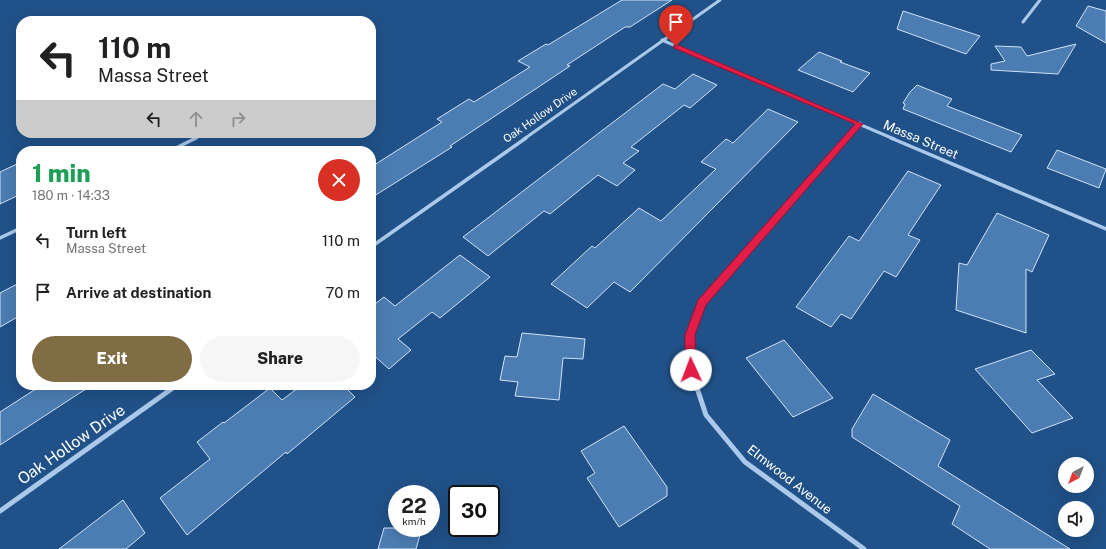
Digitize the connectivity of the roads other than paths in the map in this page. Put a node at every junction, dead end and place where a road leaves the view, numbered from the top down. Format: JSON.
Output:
{"nodes":[{"id":1,"x":720,"y":0,"type":"edge"},
{"id":2,"x":1040,"y":0,"type":"edge"},
{"id":3,"x":1023,"y":22,"type":"dead end"},
{"id":4,"x":662,"y":40,"type":"junction"},
{"id":5,"x":860,"y":124,"type":"junction"},
{"id":6,"x":195,"y":138,"type":"edge"},
{"id":7,"x":180,"y":146,"type":"edge"},
{"id":8,"x":16,"y":230,"type":"edge"},
{"id":9,"x":1106,"y":230,"type":"edge"},
{"id":10,"x":0,"y":238,"type":"edge"},
{"id":11,"x":376,"y":243,"type":"edge"},
{"id":12,"x":170,"y":390,"type":"edge"},
{"id":13,"x":0,"y":511,"type":"edge"},
{"id":14,"x":864,"y":549,"type":"edge"}],
"edges":[{"from":1,"to":4,"type":"street","name":"Oak Hollow Drive"},
{"from":2,"to":3,"type":"street"},
{"from":4,"to":5,"type":"street","name":"Massa Street"},
{"from":4,"to":11,"type":"street","name":"Oak Hollow Drive"},
{"from":5,"to":9,"type":"street","name":"Massa Street"},
{"from":5,"to":14,"type":"street","name":"Elmwood Avenue"},
{"from":6,"to":7,"type":"street"},
{"from":8,"to":10,"type":"street"},
{"from":12,"to":13,"type":"street","name":"Oak Hollow Drive"}]}
